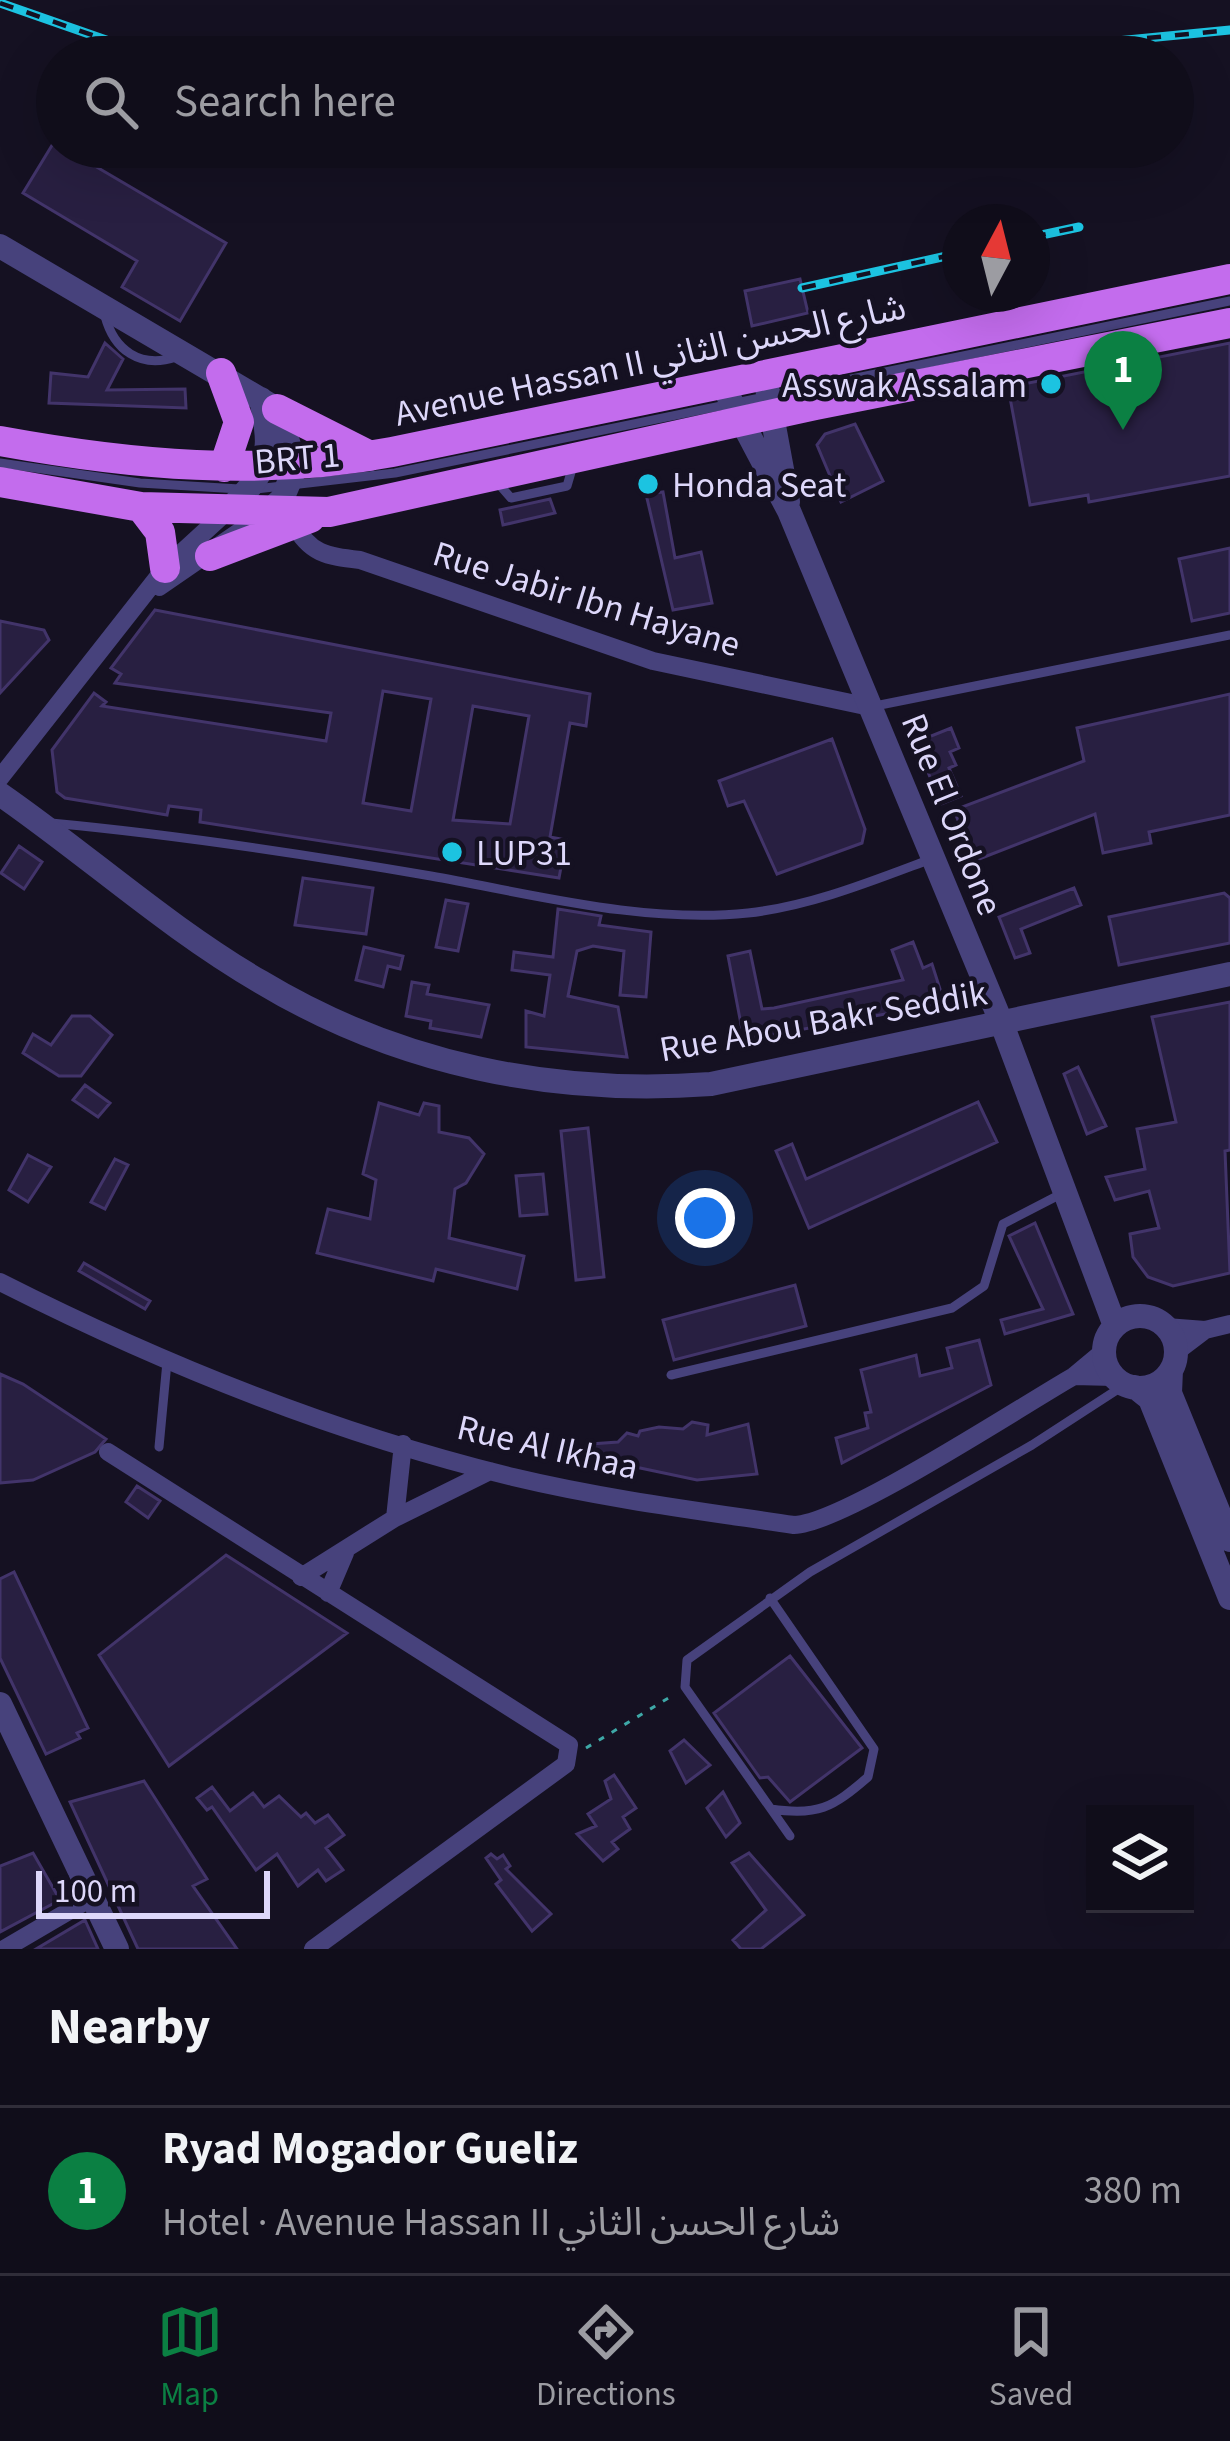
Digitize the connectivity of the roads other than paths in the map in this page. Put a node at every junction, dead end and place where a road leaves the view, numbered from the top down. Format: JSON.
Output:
{"nodes":[{"id":1,"x":0,"y":247,"type":"edge"},
{"id":2,"x":1230,"y":280,"type":"edge"},
{"id":3,"x":1230,"y":301,"type":"edge"},
{"id":4,"x":1230,"y":322,"type":"edge"},
{"id":5,"x":221,"y":373,"type":"junction"},
{"id":6,"x":769,"y":396,"type":"junction"},
{"id":7,"x":269,"y":404,"type":"junction"},
{"id":8,"x":731,"y":404,"type":"junction"},
{"id":9,"x":0,"y":441,"type":"edge"},
{"id":10,"x":370,"y":456,"type":"junction"},
{"id":11,"x":0,"y":463,"type":"edge"},
{"id":12,"x":224,"y":467,"type":"junction"},
{"id":13,"x":0,"y":482,"type":"edge"},
{"id":14,"x":277,"y":491,"type":"junction"},
{"id":15,"x":141,"y":507,"type":"junction"},
{"id":16,"x":789,"y":511,"type":"junction"},
{"id":17,"x":226,"y":512,"type":"junction"},
{"id":18,"x":210,"y":556,"type":"joint"},
{"id":19,"x":158,"y":580,"type":"junction"},
{"id":20,"x":1230,"y":634,"type":"edge"},
{"id":21,"x":870,"y":707,"type":"junction"},
{"id":22,"x":0,"y":778,"type":"edge"},
{"id":23,"x":0,"y":794,"type":"edge"},
{"id":24,"x":40,"y":822,"type":"junction"},
{"id":25,"x":931,"y":859,"type":"junction"},
{"id":26,"x":1230,"y":974,"type":"edge"},
{"id":27,"x":1003,"y":1024,"type":"junction"},
{"id":28,"x":1065,"y":1192,"type":"junction"},
{"id":29,"x":1101,"y":1279,"type":"junction"},
{"id":30,"x":0,"y":1282,"type":"edge"},
{"id":31,"x":1140,"y":1316,"type":"junction"},
{"id":32,"x":1230,"y":1324,"type":"edge"},
{"id":33,"x":1114,"y":1326,"type":"junction"},
{"id":34,"x":1166,"y":1327,"type":"junction"},
{"id":35,"x":1205,"y":1330,"type":"junction"},
{"id":36,"x":1104,"y":1351,"type":"junction"},
{"id":37,"x":1173,"y":1361,"type":"junction"},
{"id":38,"x":167,"y":1362,"type":"junction"},
{"id":39,"x":671,"y":1375,"type":"dead end"},
{"id":40,"x":1074,"y":1376,"type":"junction"},
{"id":41,"x":1125,"y":1383,"type":"junction"},
{"id":42,"x":403,"y":1444,"type":"junction"},
{"id":43,"x":159,"y":1447,"type":"dead end"},
{"id":44,"x":108,"y":1452,"type":"dead end"},
{"id":45,"x":490,"y":1471,"type":"junction"},
{"id":46,"x":394,"y":1518,"type":"junction"},
{"id":47,"x":1230,"y":1540,"type":"edge"},
{"id":48,"x":344,"y":1552,"type":"junction"},
{"id":49,"x":301,"y":1577,"type":"junction"},
{"id":50,"x":328,"y":1593,"type":"junction"},
{"id":51,"x":770,"y":1598,"type":"junction"},
{"id":52,"x":1230,"y":1598,"type":"edge"},
{"id":53,"x":0,"y":1704,"type":"edge"},
{"id":54,"x":771,"y":1809,"type":"junction"},
{"id":55,"x":790,"y":1836,"type":"dead end"},
{"id":56,"x":91,"y":1898,"type":"junction"},
{"id":57,"x":4,"y":1949,"type":"edge"},
{"id":58,"x":117,"y":1949,"type":"edge"},
{"id":59,"x":313,"y":1949,"type":"edge"}],
"edges":[{"from":1,"to":5,"type":"street"},
{"from":2,"to":6,"type":"main road","name":"Avenue Hassan II شارع الحسن الثاني"},
{"from":3,"to":6,"type":"lane"},
{"from":4,"to":6,"type":"main road","name":"Avenue Hassan II شارع الحسن الثاني"},
{"from":5,"to":7,"type":"street"},
{"from":5,"to":12,"type":"main road"},
{"from":6,"to":8,"type":"main road","name":"Avenue Hassan II شارع الحسن الثاني"},
{"from":6,"to":16,"type":"street","name":"Rue El Ordone"},
{"from":7,"to":10,"type":"main road"},
{"from":7,"to":14,"type":"street"},
{"from":8,"to":10,"type":"main road","name":"Avenue Hassan II شارع الحسن الثاني"},
{"from":8,"to":14,"type":"lane","name":"BRT 1"},
{"from":8,"to":14,"type":"main road","name":"Avenue Hassan II شارع الحسن الثاني"},
{"from":8,"to":16,"type":"street","name":"Rue El Ordone"},
{"from":9,"to":12,"type":"main road"},
{"from":10,"to":14,"type":"main road","name":"Avenue Hassan II شارع الحسن الثاني"},
{"from":11,"to":14,"type":"lane","name":"BRT 1"},
{"from":12,"to":14,"type":"main road"},
{"from":13,"to":15,"type":"main road"},
{"from":14,"to":17,"type":"main road"},
{"from":14,"to":18,"type":"main road"},
{"from":14,"to":21,"type":"street","name":"Rue Jabir Ibn Hayane"},
{"from":15,"to":17,"type":"main road"},
{"from":15,"to":19,"type":"main road"},
{"from":16,"to":21,"type":"street","name":"Rue El Ordone"},
{"from":17,"to":19,"type":"street"},
{"from":18,"to":19,"type":"street"},
{"from":19,"to":22,"type":"street"},
{"from":20,"to":21,"type":"lane","name":"Rue Jabir Ibn Hayane"},
{"from":21,"to":25,"type":"street","name":"Rue El Ordone"},
{"from":23,"to":24,"type":"street","name":"Rue Abou Bakr Seddik"},
{"from":24,"to":25,"type":"lane"},
{"from":24,"to":27,"type":"street","name":"Rue Abou Bakr Seddik"},
{"from":25,"to":27,"type":"street","name":"Rue El Ordone"},
{"from":26,"to":27,"type":"street","name":"Rue Abou Bakr Seddik"},
{"from":27,"to":28,"type":"street","name":"Rue El Ordone"},
{"from":28,"to":29,"type":"street","name":"Rue El Ordone"},
{"from":28,"to":39,"type":"lane"},
{"from":29,"to":31,"type":"street","name":"Rue El Ordone"},
{"from":29,"to":33,"type":"street","name":"Rue El Ordone"},
{"from":30,"to":38,"type":"street","name":"Rue Al Ikhaa"},
{"from":31,"to":33,"type":"street"},
{"from":31,"to":34,"type":"street"},
{"from":32,"to":35,"type":"street"},
{"from":33,"to":36,"type":"street"},
{"from":34,"to":35,"type":"street"},
{"from":34,"to":37,"type":"street"},
{"from":35,"to":37,"type":"street"},
{"from":36,"to":40,"type":"street","name":"Rue Al Ikhaa"},
{"from":36,"to":41,"type":"street"},
{"from":37,"to":41,"type":"street"},
{"from":37,"to":47,"type":"street"},
{"from":38,"to":42,"type":"street","name":"Rue Al Ikhaa"},
{"from":38,"to":43,"type":"lane"},
{"from":40,"to":41,"type":"street"},
{"from":40,"to":45,"type":"street","name":"Rue Al Ikhaa"},
{"from":41,"to":51,"type":"lane"},
{"from":41,"to":52,"type":"street"},
{"from":42,"to":45,"type":"street","name":"Rue Al Ikhaa"},
{"from":42,"to":46,"type":"street"},
{"from":44,"to":49,"type":"street"},
{"from":45,"to":46,"type":"street"},
{"from":46,"to":48,"type":"street"},
{"from":48,"to":49,"type":"street"},
{"from":48,"to":50,"type":"street"},
{"from":49,"to":50,"type":"street"},
{"from":50,"to":59,"type":"street"},
{"from":51,"to":54,"type":"lane"},
{"from":51,"to":54,"type":"lane"},
{"from":53,"to":56,"type":"street"},
{"from":54,"to":55,"type":"lane"},
{"from":56,"to":57,"type":"street"},
{"from":56,"to":58,"type":"street"}]}
